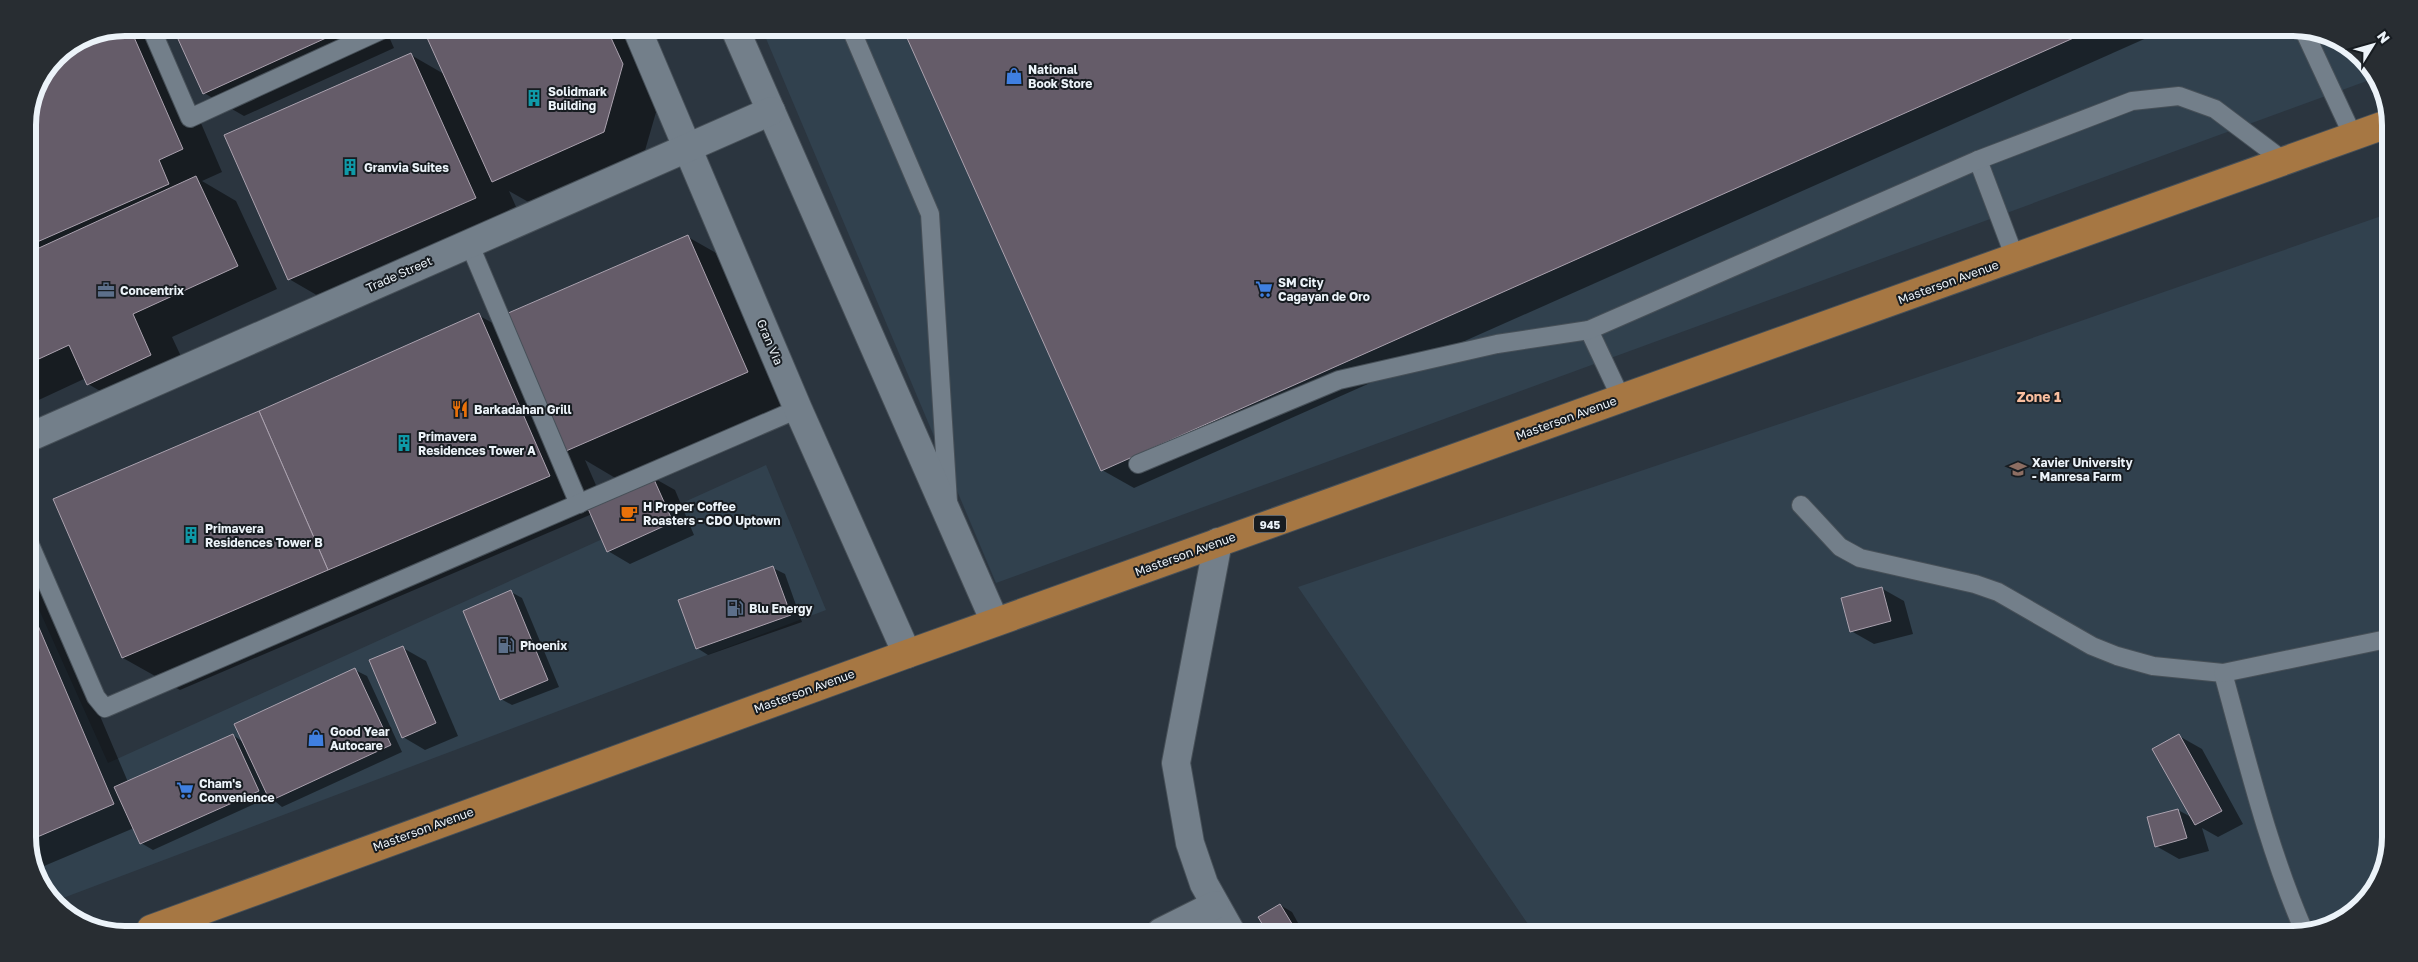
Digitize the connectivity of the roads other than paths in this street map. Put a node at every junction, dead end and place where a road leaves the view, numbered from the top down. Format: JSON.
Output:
{"nodes":[{"id":1,"x":154,"y":36,"type":"edge"},
{"id":2,"x":369,"y":36,"type":"edge"},
{"id":3,"x":640,"y":36,"type":"edge"},
{"id":4,"x":738,"y":36,"type":"edge"},
{"id":5,"x":853,"y":36,"type":"edge"},
{"id":6,"x":2307,"y":37,"type":"edge"},
{"id":7,"x":771,"y":111,"type":"junction"},
{"id":8,"x":2382,"y":126,"type":"edge"},
{"id":9,"x":2353,"y":136,"type":"junction"},
{"id":10,"x":688,"y":146,"type":"junction"},
{"id":11,"x":1978,"y":160,"type":"junction"},
{"id":12,"x":2284,"y":161,"type":"junction"},
{"id":13,"x":469,"y":243,"type":"junction"},
{"id":14,"x":2015,"y":258,"type":"junction"},
{"id":15,"x":1589,"y":330,"type":"junction"},
{"id":16,"x":1621,"y":398,"type":"junction"},
{"id":17,"x":798,"y":409,"type":"junction"},
{"id":18,"x":36,"y":434,"type":"edge"},
{"id":19,"x":1138,"y":464,"type":"dead end"},
{"id":20,"x":579,"y":504,"type":"junction"},
{"id":21,"x":1800,"y":505,"type":"dead end"},
{"id":22,"x":949,"y":517,"type":"junction"},
{"id":23,"x":1218,"y":542,"type":"junction"},
{"id":24,"x":36,"y":558,"type":"edge"},
{"id":25,"x":996,"y":622,"type":"junction"},
{"id":26,"x":2382,"y":640,"type":"edge"},
{"id":27,"x":906,"y":654,"type":"junction"},
{"id":28,"x":2223,"y":673,"type":"junction"},
{"id":29,"x":1215,"y":905,"type":"junction"},
{"id":30,"x":159,"y":926,"type":"edge"},
{"id":31,"x":1173,"y":926,"type":"edge"},
{"id":32,"x":1227,"y":926,"type":"edge"},
{"id":33,"x":2302,"y":926,"type":"edge"}],
"edges":[{"from":1,"to":2,"type":"lane"},
{"from":3,"to":10,"type":"street","name":"Gran Via"},
{"from":4,"to":7,"type":"street"},
{"from":5,"to":22,"type":"lane"},
{"from":6,"to":9,"type":"lane"},
{"from":7,"to":10,"type":"street","name":"Trade Street"},
{"from":7,"to":22,"type":"street"},
{"from":8,"to":9,"type":"main road","name":"Masterson Avenue","number":"945"},
{"from":9,"to":12,"type":"main road","name":"Masterson Avenue","number":"945"},
{"from":10,"to":13,"type":"street","name":"Trade Street"},
{"from":10,"to":17,"type":"street","name":"Gran Via"},
{"from":11,"to":12,"type":"lane"},
{"from":11,"to":14,"type":"lane"},
{"from":11,"to":15,"type":"lane"},
{"from":12,"to":14,"type":"main road","name":"Masterson Avenue","number":"945"},
{"from":13,"to":18,"type":"street","name":"Trade Street"},
{"from":13,"to":20,"type":"lane"},
{"from":14,"to":16,"type":"main road","name":"Masterson Avenue","number":"945"},
{"from":15,"to":16,"type":"lane"},
{"from":15,"to":19,"type":"lane"},
{"from":16,"to":23,"type":"main road","name":"Masterson Avenue","number":"945"},
{"from":17,"to":20,"type":"lane"},
{"from":17,"to":27,"type":"street","name":"Gran Via"},
{"from":20,"to":24,"type":"lane"},
{"from":21,"to":28,"type":"lane"},
{"from":22,"to":25,"type":"street"},
{"from":23,"to":25,"type":"main road","name":"Masterson Avenue","number":"945"},
{"from":23,"to":29,"type":"street"},
{"from":25,"to":27,"type":"main road","name":"Masterson Avenue","number":"945"},
{"from":26,"to":28,"type":"lane"},
{"from":27,"to":30,"type":"main road","name":"Masterson Avenue","number":"945"},
{"from":28,"to":33,"type":"lane"},
{"from":29,"to":31,"type":"street"},
{"from":29,"to":32,"type":"street"}]}
